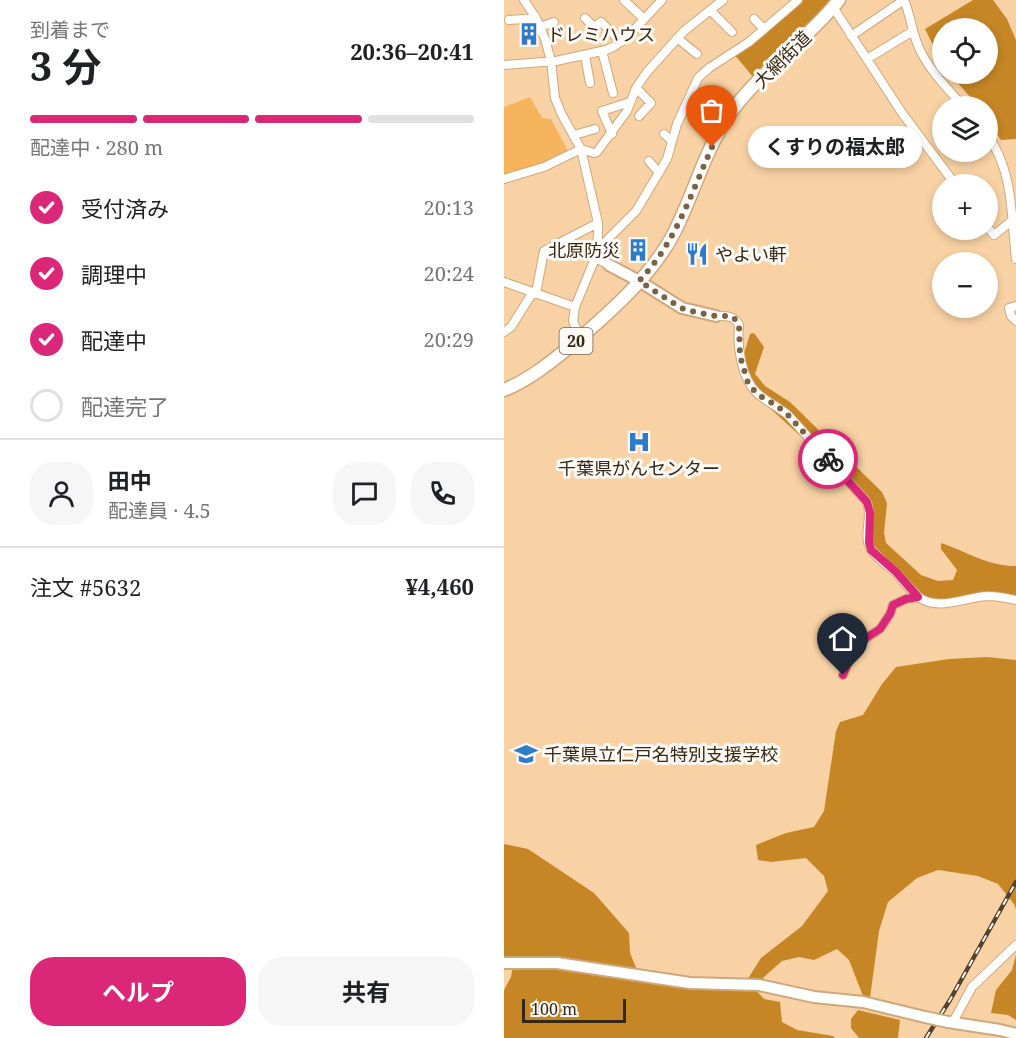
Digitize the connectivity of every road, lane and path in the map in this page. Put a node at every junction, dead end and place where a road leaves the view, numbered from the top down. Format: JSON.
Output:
{"nodes":[{"id":1,"x":524,"y":0,"type":"edge"},
{"id":2,"x":624,"y":0,"type":"edge"},
{"id":3,"x":662,"y":0,"type":"edge"},
{"id":4,"x":723,"y":0,"type":"edge"},
{"id":5,"x":798,"y":0,"type":"edge"},
{"id":6,"x":904,"y":0,"type":"edge"},
{"id":7,"x":836,"y":4,"type":"edge"},
{"id":8,"x":710,"y":10,"type":"junction"},
{"id":9,"x":536,"y":18,"type":"junction"},
{"id":10,"x":585,"y":18,"type":"dead end"},
{"id":11,"x":754,"y":19,"type":"dead end"},
{"id":12,"x":508,"y":20,"type":"dead end"},
{"id":13,"x":644,"y":20,"type":"junction"},
{"id":14,"x":554,"y":22,"type":"dead end"},
{"id":15,"x":540,"y":27,"type":"junction"},
{"id":16,"x":764,"y":29,"type":"junction"},
{"id":17,"x":914,"y":31,"type":"junction"},
{"id":18,"x":732,"y":32,"type":"dead end"},
{"id":19,"x":851,"y":36,"type":"junction"},
{"id":20,"x":677,"y":39,"type":"junction"},
{"id":21,"x":621,"y":42,"type":"junction"},
{"id":22,"x":602,"y":51,"type":"junction"},
{"id":23,"x":697,"y":54,"type":"dead end"},
{"id":24,"x":585,"y":56,"type":"junction"},
{"id":25,"x":867,"y":59,"type":"junction"},
{"id":26,"x":550,"y":61,"type":"junction"},
{"id":27,"x":504,"y":65,"type":"edge"},
{"id":28,"x":590,"y":83,"type":"dead end"},
{"id":29,"x":636,"y":88,"type":"junction"},
{"id":30,"x":613,"y":93,"type":"dead end"},
{"id":31,"x":954,"y":96,"type":"edge"},
{"id":32,"x":630,"y":102,"type":"junction"},
{"id":33,"x":639,"y":116,"type":"dead end"},
{"id":34,"x":595,"y":129,"type":"dead end"},
{"id":35,"x":612,"y":134,"type":"junction"},
{"id":36,"x":664,"y":134,"type":"dead end"},
{"id":37,"x":574,"y":135,"type":"junction"},
{"id":38,"x":672,"y":141,"type":"junction"},
{"id":39,"x":581,"y":149,"type":"junction"},
{"id":40,"x":998,"y":152,"type":"edge"},
{"id":41,"x":649,"y":161,"type":"dead end"},
{"id":42,"x":659,"y":172,"type":"junction"},
{"id":43,"x":948,"y":174,"type":"edge"},
{"id":44,"x":504,"y":179,"type":"edge"},
{"id":45,"x":1013,"y":220,"type":"junction"},
{"id":46,"x":598,"y":223,"type":"junction"},
{"id":47,"x":998,"y":232,"type":"edge"},
{"id":48,"x":596,"y":256,"type":"junction"},
{"id":49,"x":1016,"y":259,"type":"edge"},
{"id":50,"x":609,"y":265,"type":"joint"},
{"id":51,"x":639,"y":281,"type":"junction"},
{"id":52,"x":504,"y":282,"type":"edge"},
{"id":53,"x":535,"y":292,"type":"junction"},
{"id":54,"x":1016,"y":306,"type":"edge"},
{"id":55,"x":575,"y":307,"type":"junction"},
{"id":56,"x":716,"y":316,"type":"joint"},
{"id":57,"x":1016,"y":321,"type":"edge"},
{"id":58,"x":504,"y":332,"type":"edge"},
{"id":59,"x":580,"y":338,"type":"junction"},
{"id":60,"x":504,"y":390,"type":"edge"},
{"id":61,"x":918,"y":597,"type":"junction"},
{"id":62,"x":1016,"y":600,"type":"edge"},
{"id":63,"x":843,"y":675,"type":"dead end"},
{"id":64,"x":1016,"y":945,"type":"edge"},
{"id":65,"x":504,"y":963,"type":"edge"},
{"id":66,"x":950,"y":1022,"type":"junction"},
{"id":67,"x":1016,"y":1034,"type":"edge"}],
"edges":[{"from":1,"to":9,"type":"street"},
{"from":2,"to":13,"type":"street"},
{"from":3,"to":13,"type":"street"},
{"from":4,"to":8,"type":"street"},
{"from":5,"to":16,"type":"street"},
{"from":6,"to":17,"type":"street"},
{"from":6,"to":19,"type":"street"},
{"from":7,"to":19,"type":"street"},
{"from":7,"to":51,"type":"main road","name":"大網街道","number":"20"},
{"from":8,"to":18,"type":"street"},
{"from":8,"to":20,"type":"street"},
{"from":9,"to":12,"type":"street"},
{"from":9,"to":15,"type":"street"},
{"from":10,"to":21,"type":"street"},
{"from":11,"to":16,"type":"street"},
{"from":13,"to":21,"type":"street"},
{"from":14,"to":15,"type":"street"},
{"from":15,"to":26,"type":"street"},
{"from":16,"to":38,"type":"street"},
{"from":17,"to":25,"type":"street"},
{"from":17,"to":31,"type":"street"},
{"from":19,"to":25,"type":"street"},
{"from":20,"to":23,"type":"street"},
{"from":20,"to":29,"type":"street"},
{"from":21,"to":22,"type":"street"},
{"from":22,"to":24,"type":"street"},
{"from":22,"to":30,"type":"street"},
{"from":24,"to":26,"type":"street"},
{"from":24,"to":28,"type":"street"},
{"from":25,"to":43,"type":"street"},
{"from":26,"to":27,"type":"street"},
{"from":26,"to":37,"type":"street"},
{"from":29,"to":32,"type":"street"},
{"from":29,"to":33,"type":"street"},
{"from":32,"to":35,"type":"street"},
{"from":32,"to":35,"type":"street"},
{"from":34,"to":37,"type":"street"},
{"from":35,"to":39,"type":"street"},
{"from":36,"to":38,"type":"street"},
{"from":37,"to":39,"type":"street"},
{"from":38,"to":42,"type":"street"},
{"from":39,"to":44,"type":"street"},
{"from":39,"to":46,"type":"street"},
{"from":40,"to":45,"type":"street"},
{"from":41,"to":42,"type":"street"},
{"from":42,"to":48,"type":"street"},
{"from":45,"to":47,"type":"street"},
{"from":45,"to":49,"type":"street"},
{"from":46,"to":48,"type":"street"},
{"from":46,"to":53,"type":"street"},
{"from":48,"to":50,"type":"street"},
{"from":48,"to":55,"type":"street"},
{"from":50,"to":51,"type":"street"},
{"from":51,"to":56,"type":"street"},
{"from":51,"to":59,"type":"main road","name":"大網街道","number":"20"},
{"from":52,"to":53,"type":"street"},
{"from":53,"to":55,"type":"street"},
{"from":53,"to":58,"type":"street"},
{"from":54,"to":57,"type":"street"},
{"from":55,"to":59,"type":"street"},
{"from":56,"to":61,"type":"street"},
{"from":59,"to":60,"type":"main road","name":"大網街道","number":"20"},
{"from":61,"to":62,"type":"street"},
{"from":61,"to":63,"type":"street"},
{"from":64,"to":66,"type":"street"},
{"from":65,"to":66,"type":"street","bridge":true},
{"from":66,"to":67,"type":"street"}]}
